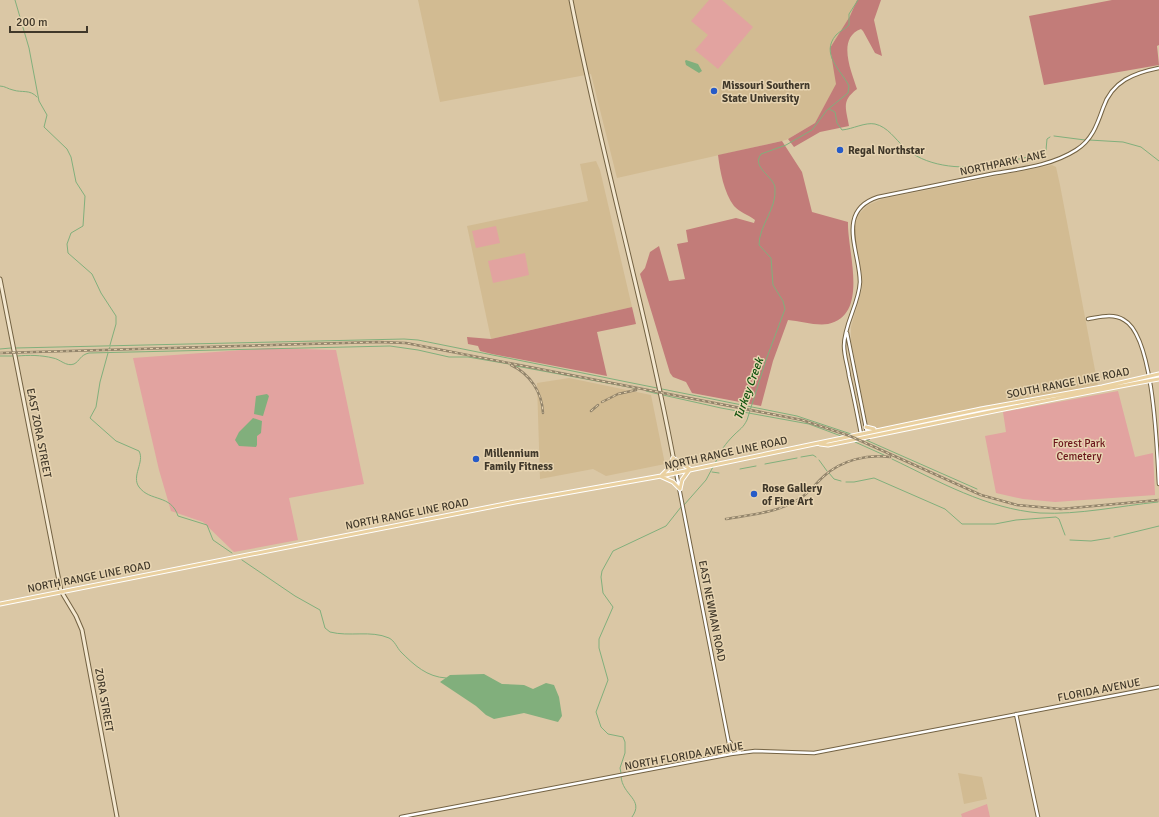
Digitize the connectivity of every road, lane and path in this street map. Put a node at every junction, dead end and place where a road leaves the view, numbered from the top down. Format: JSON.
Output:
{"nodes":[{"id":1,"x":571,"y":0,"type":"edge"},
{"id":2,"x":1159,"y":68,"type":"edge"},
{"id":3,"x":0,"y":279,"type":"edge"},
{"id":4,"x":1088,"y":319,"type":"dead end"},
{"id":5,"x":847,"y":333,"type":"junction"},
{"id":6,"x":1159,"y":374,"type":"edge"},
{"id":7,"x":1148,"y":376,"type":"junction"},
{"id":8,"x":1159,"y":379,"type":"edge"},
{"id":9,"x":1149,"y":381,"type":"junction"},
{"id":10,"x":981,"y":411,"type":"junction"},
{"id":11,"x":910,"y":425,"type":"junction"},
{"id":12,"x":866,"y":427,"type":"junction"},
{"id":13,"x":867,"y":433,"type":"junction"},
{"id":14,"x":861,"y":434,"type":"junction"},
{"id":15,"x":868,"y":438,"type":"junction"},
{"id":16,"x":862,"y":439,"type":"junction"},
{"id":17,"x":818,"y":444,"type":"junction"},
{"id":18,"x":674,"y":458,"type":"junction"},
{"id":19,"x":690,"y":469,"type":"junction"},
{"id":20,"x":676,"y":472,"type":"junction"},
{"id":21,"x":661,"y":476,"type":"junction"},
{"id":22,"x":1159,"y":484,"type":"edge"},
{"id":23,"x":680,"y":490,"type":"junction"},
{"id":24,"x":61,"y":591,"type":"junction"},
{"id":25,"x":0,"y":604,"type":"edge"},
{"id":26,"x":1159,"y":687,"type":"edge"},
{"id":27,"x":1042,"y":710,"type":"joint"},
{"id":28,"x":1016,"y":714,"type":"junction"},
{"id":29,"x":728,"y":738,"type":"junction"},
{"id":30,"x":743,"y":752,"type":"junction"},
{"id":31,"x":731,"y":754,"type":"junction"},
{"id":32,"x":721,"y":756,"type":"junction"},
{"id":33,"x":117,"y":817,"type":"edge"},
{"id":34,"x":401,"y":817,"type":"edge"},
{"id":35,"x":1038,"y":817,"type":"edge"}],
"edges":[{"from":1,"to":18,"type":"main road"},
{"from":2,"to":5,"type":"street","name":"NORTHPARK LANE"},
{"from":3,"to":24,"type":"main road","name":"EAST ZORA STREET"},
{"from":4,"to":7,"type":"street"},
{"from":5,"to":12,"type":"street"},
{"from":5,"to":14,"type":"street"},
{"from":6,"to":7,"type":"main road","name":"SOUTH RANGE LINE ROAD"},
{"from":7,"to":9,"type":"street"},
{"from":7,"to":10,"type":"main road","name":"SOUTH RANGE LINE ROAD"},
{"from":8,"to":9,"type":"main road","name":"SOUTH RANGE LINE ROAD"},
{"from":9,"to":10,"type":"main road","name":"SOUTH RANGE LINE ROAD"},
{"from":9,"to":22,"type":"street"},
{"from":10,"to":11,"type":"main road","name":"NORTH RANGE LINE ROAD"},
{"from":10,"to":15,"type":"main road","name":"NORTH RANGE LINE ROAD"},
{"from":11,"to":12,"type":"main road"},
{"from":11,"to":13,"type":"main road","name":"NORTH RANGE LINE ROAD"},
{"from":12,"to":13,"type":"street"},
{"from":13,"to":14,"type":"main road","name":"NORTH RANGE LINE ROAD"},
{"from":13,"to":15,"type":"street"},
{"from":14,"to":16,"type":"street"},
{"from":14,"to":17,"type":"main road","name":"NORTH RANGE LINE ROAD"},
{"from":15,"to":16,"type":"main road","name":"NORTH RANGE LINE ROAD"},
{"from":16,"to":17,"type":"main road","name":"NORTH RANGE LINE ROAD"},
{"from":17,"to":19,"type":"main road","name":"NORTH RANGE LINE ROAD"},
{"from":18,"to":19,"type":"main road"},
{"from":18,"to":20,"type":"main road"},
{"from":18,"to":21,"type":"main road"},
{"from":19,"to":20,"type":"main road","name":"NORTH RANGE LINE ROAD"},
{"from":19,"to":23,"type":"main road"},
{"from":20,"to":21,"type":"main road","name":"NORTH RANGE LINE ROAD"},
{"from":20,"to":23,"type":"street","name":"EAST NEWMAN ROAD"},
{"from":21,"to":23,"type":"main road"},
{"from":21,"to":24,"type":"main road","name":"NORTH RANGE LINE ROAD"},
{"from":23,"to":29,"type":"street","name":"EAST NEWMAN ROAD"},
{"from":24,"to":25,"type":"main road","name":"NORTH RANGE LINE ROAD"},
{"from":24,"to":33,"type":"main road","name":"ZORA STREET"},
{"from":26,"to":27,"type":"street","name":"FLORIDA AVENUE"},
{"from":27,"to":28,"type":"street","name":"NORTH FLORIDA AVENUE"},
{"from":28,"to":30,"type":"street","name":"NORTH FLORIDA AVENUE"},
{"from":28,"to":35,"type":"street"},
{"from":29,"to":30,"type":"street"},
{"from":29,"to":31,"type":"street","name":"EAST NEWMAN ROAD"},
{"from":29,"to":32,"type":"street"},
{"from":30,"to":31,"type":"street","name":"NORTH FLORIDA AVENUE"},
{"from":31,"to":32,"type":"street","name":"NORTH FLORIDA AVENUE"},
{"from":32,"to":34,"type":"street","name":"NORTH FLORIDA AVENUE"}]}
